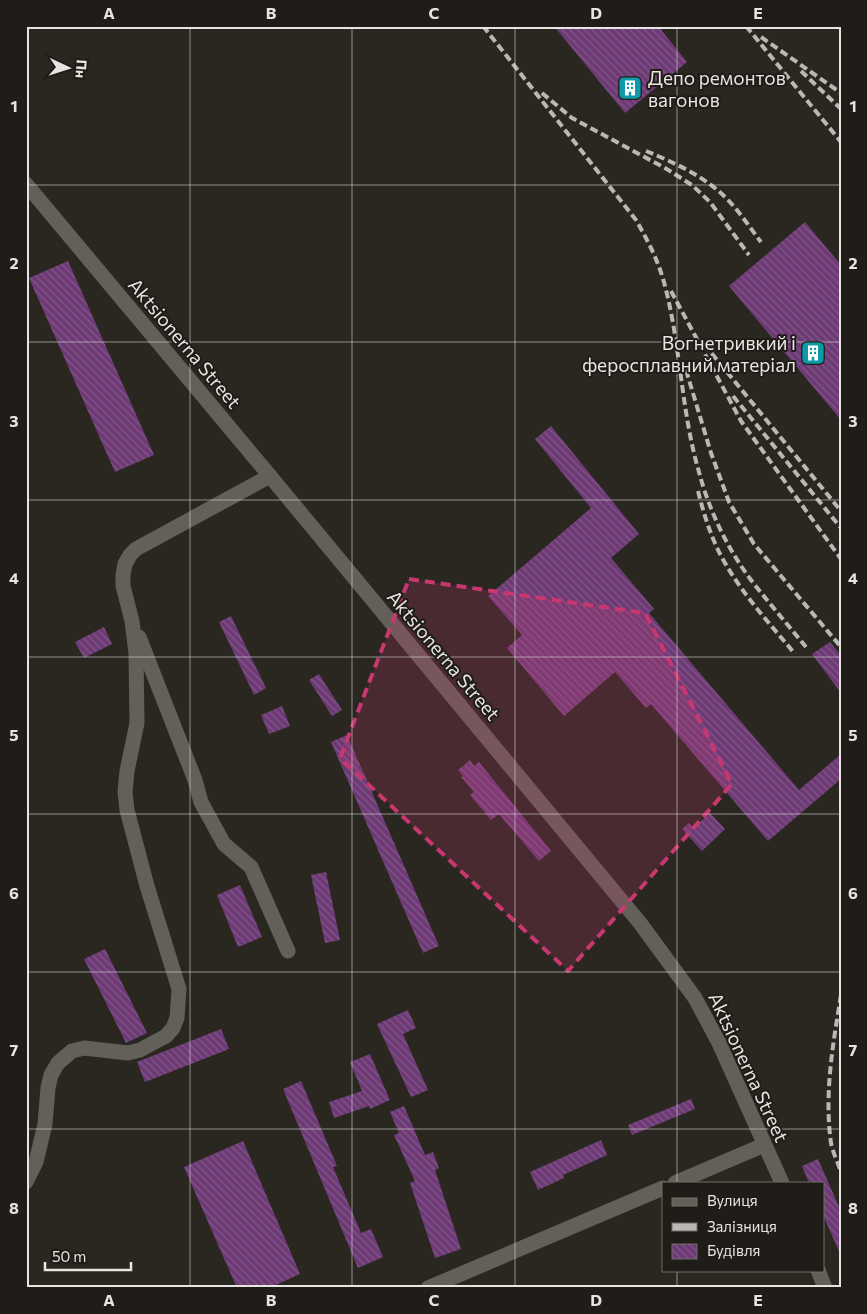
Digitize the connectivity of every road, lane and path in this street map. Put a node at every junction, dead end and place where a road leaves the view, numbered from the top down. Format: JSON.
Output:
{"nodes":[{"id":1,"x":26,"y":184,"type":"edge"},
{"id":2,"x":270,"y":476,"type":"junction"},
{"id":3,"x":132,"y":621,"type":"junction"},
{"id":4,"x":288,"y":951,"type":"dead end"},
{"id":5,"x":764,"y":1145,"type":"junction"},
{"id":6,"x":26,"y":1182,"type":"edge"},
{"id":7,"x":676,"y":1182,"type":"edge"},
{"id":8,"x":782,"y":1182,"type":"edge"},
{"id":9,"x":662,"y":1188,"type":"edge"},
{"id":10,"x":819,"y":1272,"type":"edge"},
{"id":11,"x":428,"y":1288,"type":"edge"},
{"id":12,"x":825,"y":1288,"type":"edge"}],
"edges":[{"from":1,"to":2,"type":"street","name":"Aktsionerna Street"},
{"from":2,"to":3,"type":"street"},
{"from":2,"to":5,"type":"street","name":"Aktsionerna Street"},
{"from":3,"to":4,"type":"street"},
{"from":3,"to":6,"type":"street"},
{"from":5,"to":7,"type":"street"},
{"from":5,"to":8,"type":"street","name":"Aktsionerna Street"},
{"from":9,"to":11,"type":"street"},
{"from":10,"to":12,"type":"street"}]}
